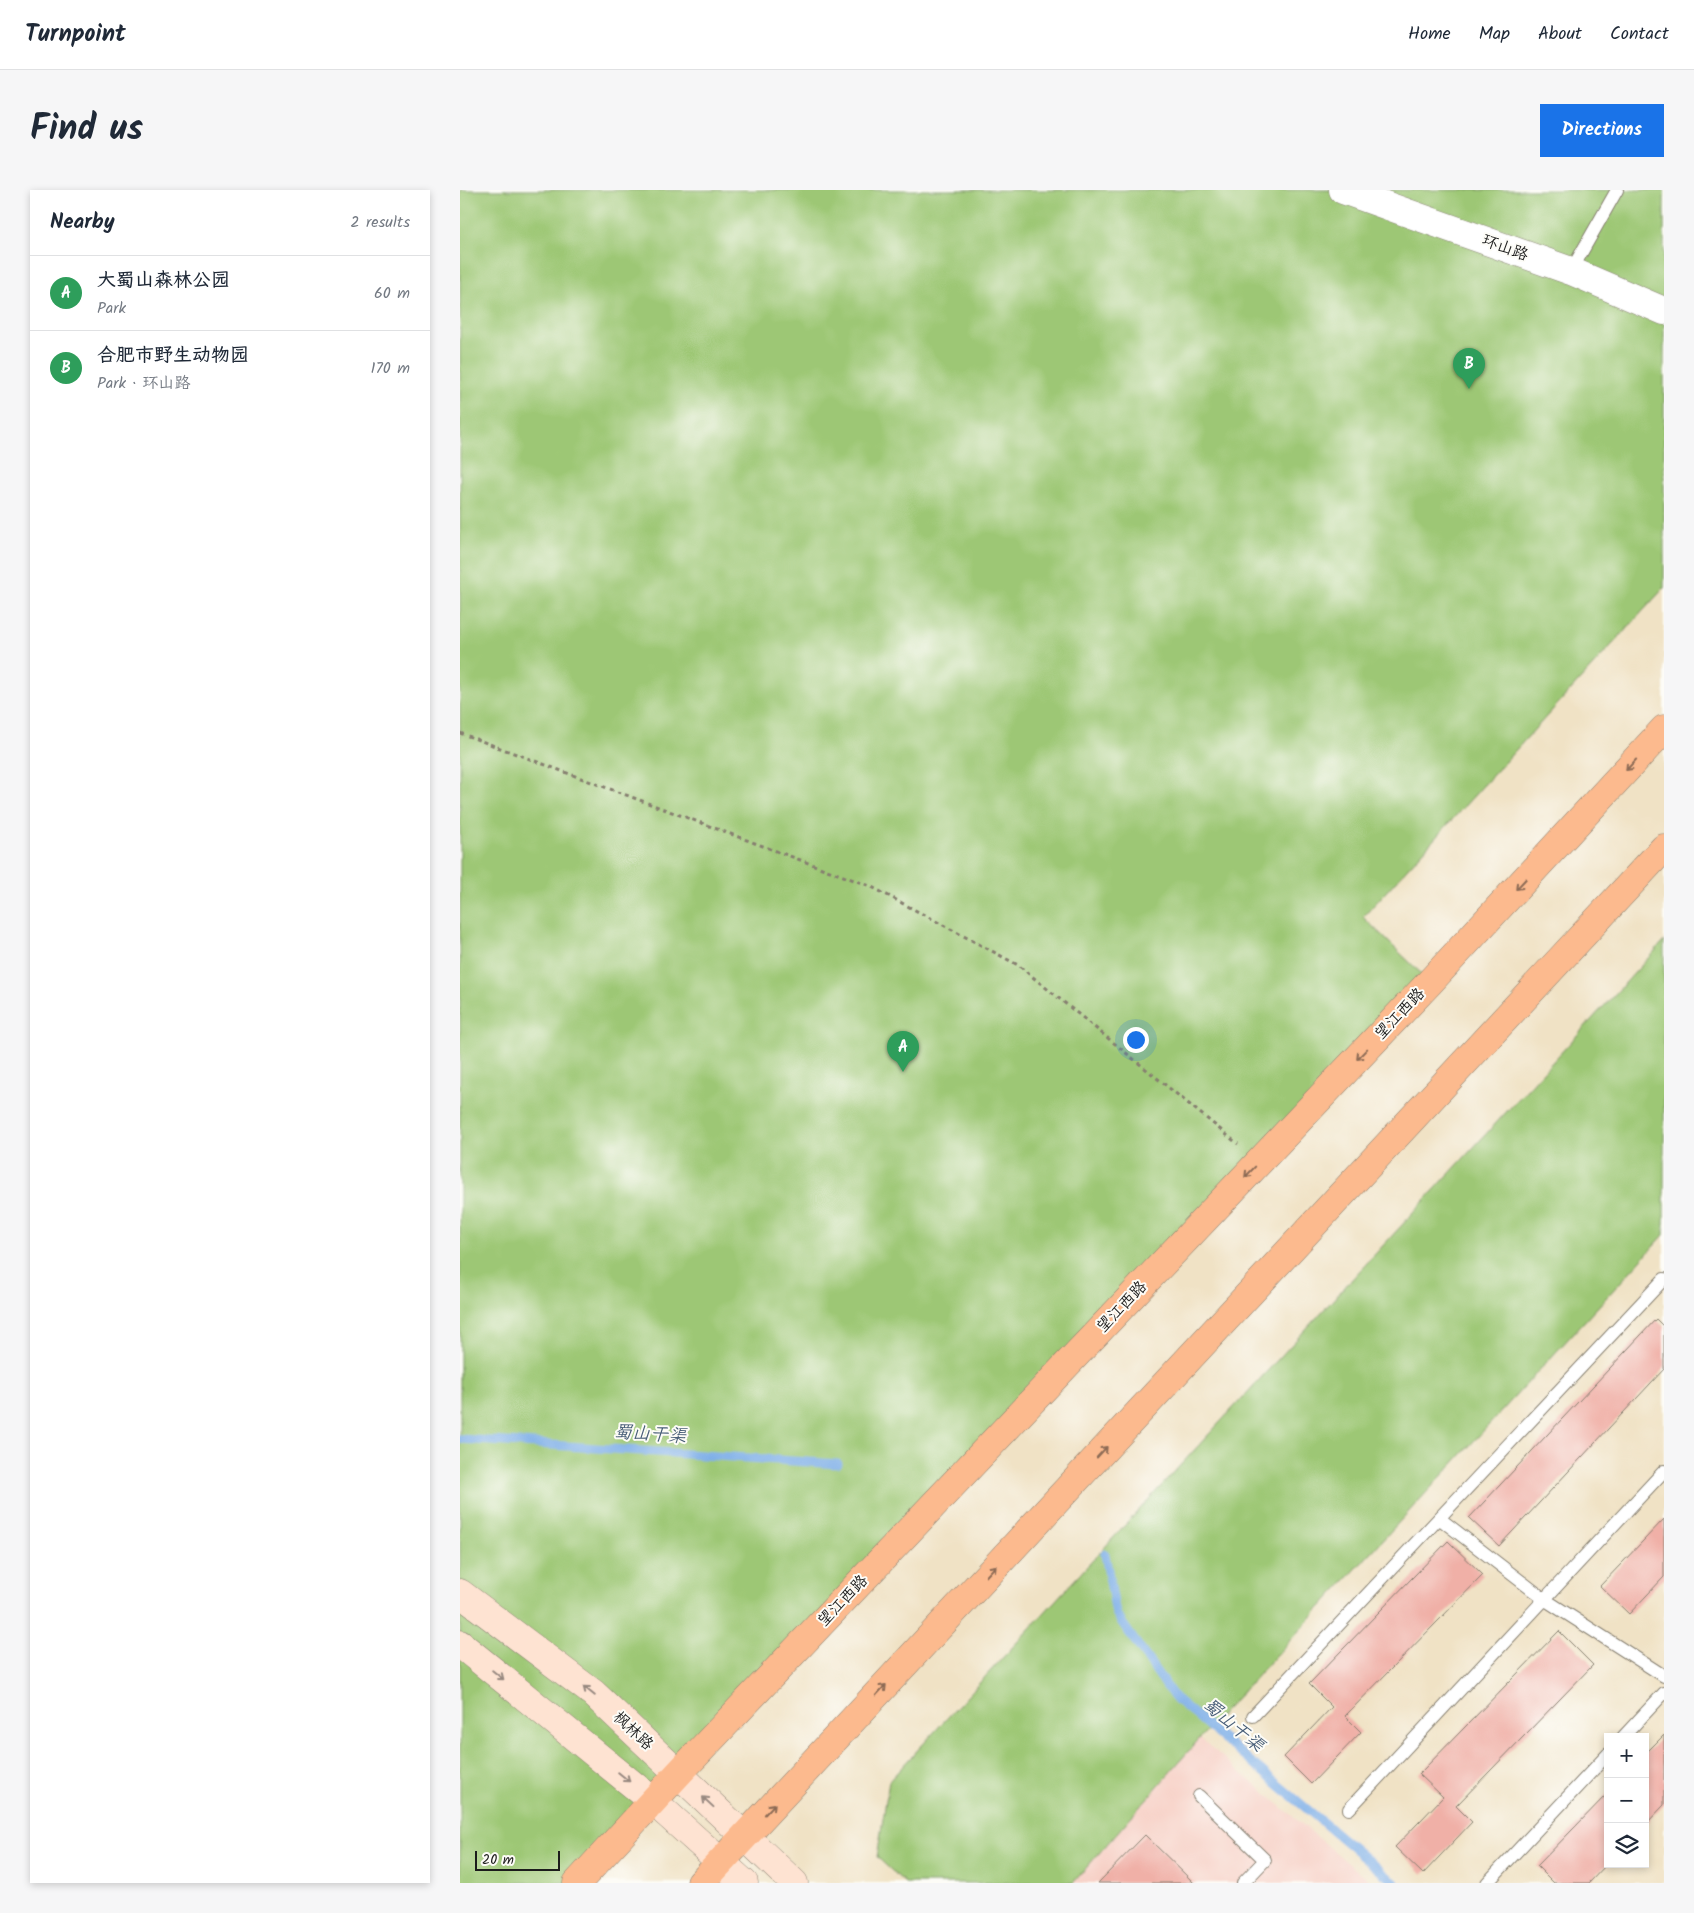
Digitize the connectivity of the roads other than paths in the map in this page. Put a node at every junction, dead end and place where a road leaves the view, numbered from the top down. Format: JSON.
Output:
{"nodes":[{"id":1,"x":1343,"y":190,"type":"edge"},
{"id":2,"x":1617,"y":190,"type":"edge"},
{"id":3,"x":1571,"y":271,"type":"junction"},
{"id":4,"x":1664,"y":311,"type":"edge"},
{"id":5,"x":1664,"y":729,"type":"edge"},
{"id":6,"x":1664,"y":848,"type":"edge"},
{"id":7,"x":1664,"y":1279,"type":"edge"},
{"id":8,"x":1664,"y":1471,"type":"edge"},
{"id":9,"x":1439,"y":1518,"type":"junction"},
{"id":10,"x":460,"y":1593,"type":"edge"},
{"id":11,"x":1544,"y":1599,"type":"junction"},
{"id":12,"x":460,"y":1644,"type":"edge"},
{"id":13,"x":1664,"y":1676,"type":"edge"},
{"id":14,"x":1664,"y":1693,"type":"edge"},
{"id":15,"x":1253,"y":1716,"type":"dead end"},
{"id":16,"x":1627,"y":1733,"type":"edge"},
{"id":17,"x":1604,"y":1758,"type":"edge"},
{"id":18,"x":678,"y":1774,"type":"junction"},
{"id":19,"x":1199,"y":1796,"type":"dead end"},
{"id":20,"x":653,"y":1801,"type":"junction"},
{"id":21,"x":1349,"y":1809,"type":"dead end"},
{"id":22,"x":745,"y":1836,"type":"junction"},
{"id":23,"x":721,"y":1862,"type":"junction"},
{"id":24,"x":577,"y":1883,"type":"edge"},
{"id":25,"x":701,"y":1883,"type":"edge"},
{"id":26,"x":744,"y":1883,"type":"edge"},
{"id":27,"x":794,"y":1883,"type":"edge"},
{"id":28,"x":1242,"y":1883,"type":"edge"},
{"id":29,"x":1487,"y":1883,"type":"edge"}],
"edges":[{"from":1,"to":3,"type":"street","name":"环山路"},
{"from":2,"to":3,"type":"lane"},
{"from":3,"to":4,"type":"street","name":"环山路"},
{"from":5,"to":18,"type":"main road","name":"望江西路","one_way":true},
{"from":22,"to":6,"type":"main road","one_way":true},
{"from":7,"to":9,"type":"lane"},
{"from":8,"to":11,"type":"lane"},
{"from":9,"to":11,"type":"lane"},
{"from":9,"to":15,"type":"lane"},
{"from":18,"to":10,"type":"main road","name":"枫林路","one_way":true},
{"from":11,"to":13,"type":"lane"},
{"from":11,"to":21,"type":"lane"},
{"from":12,"to":20,"type":"main road","one_way":true},
{"from":14,"to":16,"type":"lane"},
{"from":17,"to":29,"type":"lane"},
{"from":18,"to":20,"type":"main road","name":"望江西路"},
{"from":22,"to":18,"type":"main road","name":"枫林路","one_way":true},
{"from":19,"to":28,"type":"lane"},
{"from":20,"to":23,"type":"main road"},
{"from":20,"to":24,"type":"main road","name":"望江西路"},
{"from":22,"to":23,"type":"main road"},
{"from":22,"to":27,"type":"main road","name":"枫林路"},
{"from":23,"to":25,"type":"main road"},
{"from":23,"to":26,"type":"main road"}]}
